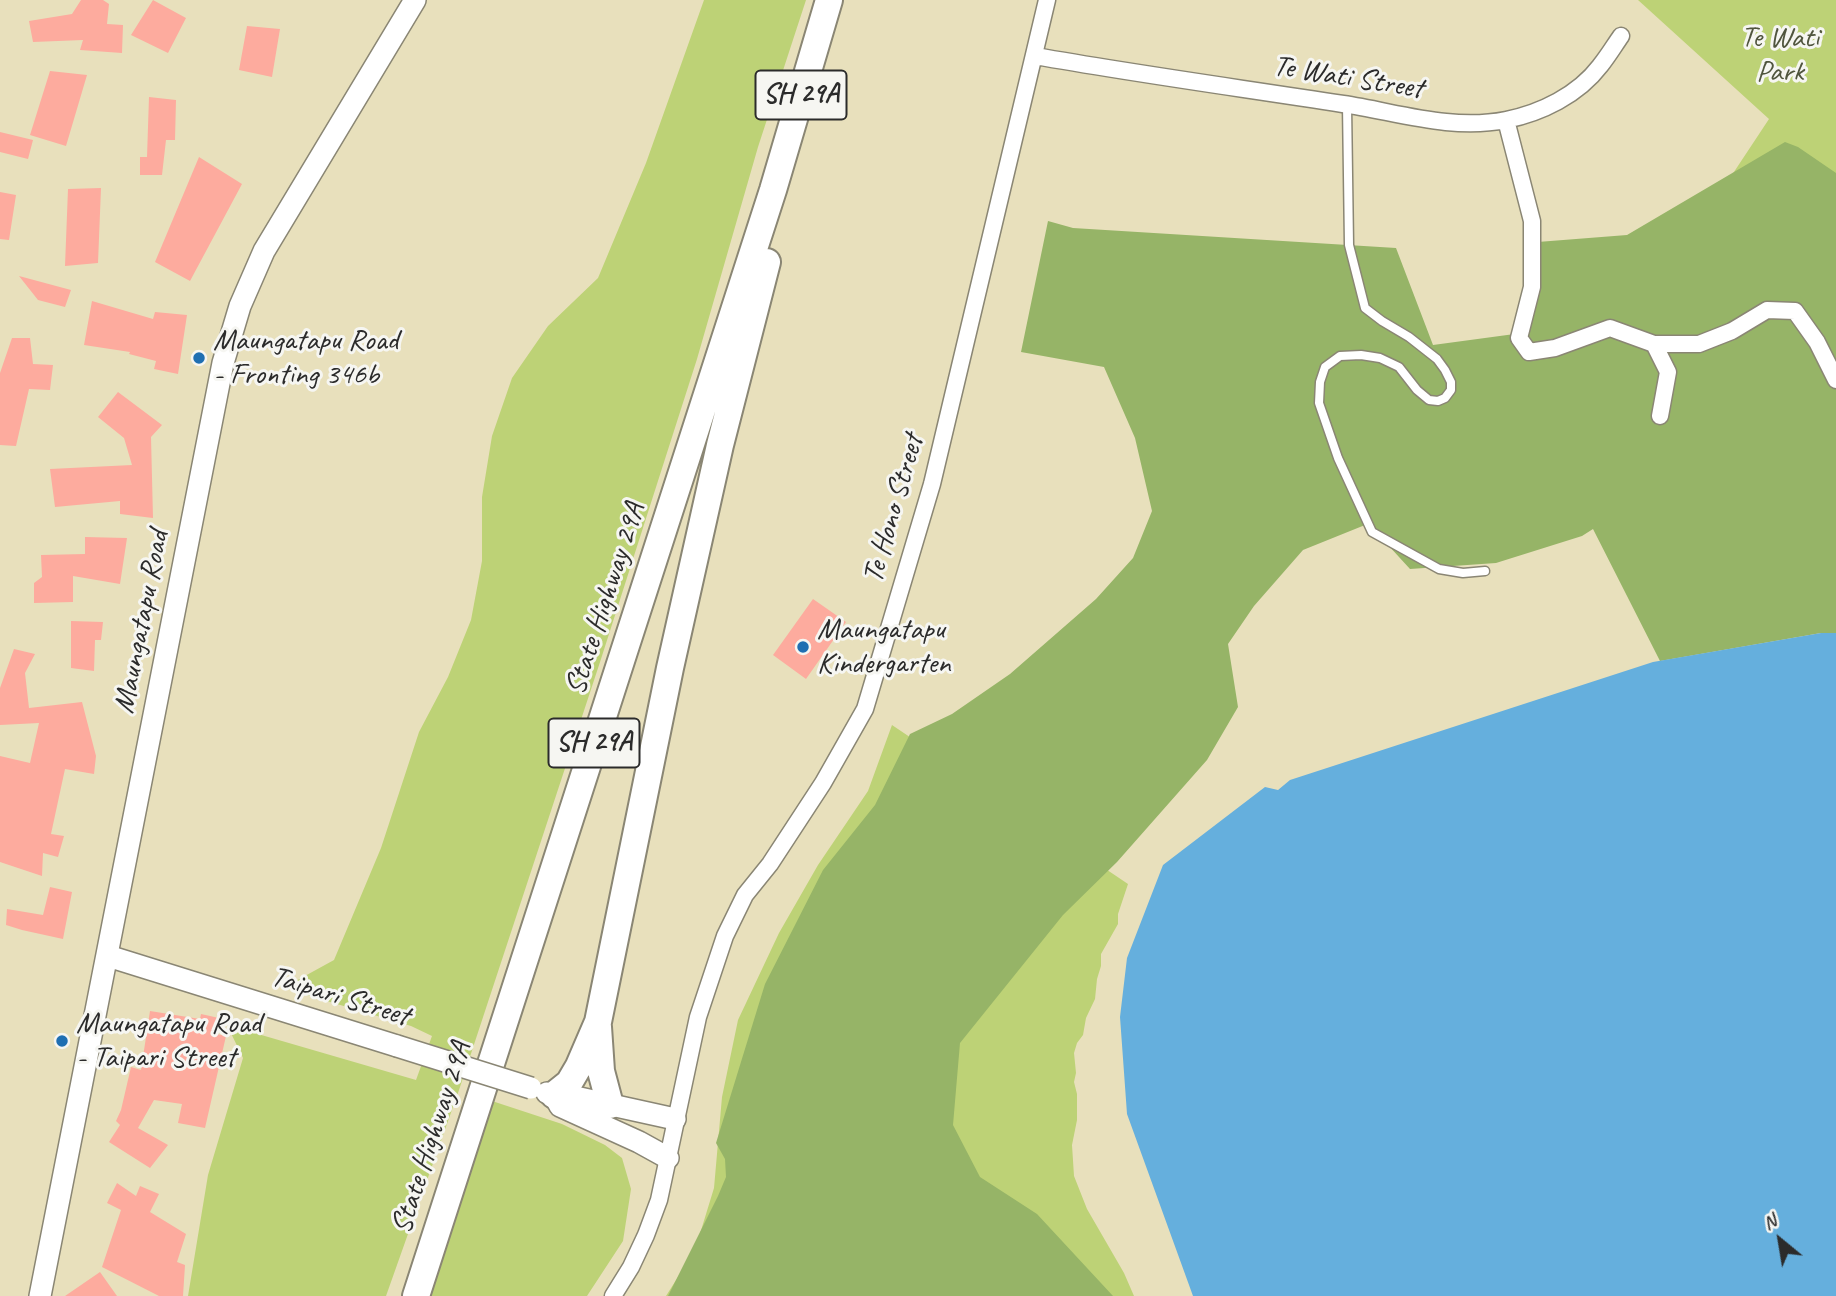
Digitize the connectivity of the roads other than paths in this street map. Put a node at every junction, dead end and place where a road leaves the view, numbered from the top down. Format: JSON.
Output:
{"nodes":[{"id":1,"x":415,"y":0,"type":"edge"},
{"id":2,"x":829,"y":0,"type":"edge"},
{"id":3,"x":1047,"y":0,"type":"edge"},
{"id":4,"x":1621,"y":36,"type":"dead end"},
{"id":5,"x":1035,"y":56,"type":"junction"},
{"id":6,"x":1347,"y":105,"type":"junction"},
{"id":7,"x":1506,"y":121,"type":"junction"},
{"id":8,"x":773,"y":190,"type":"junction"},
{"id":9,"x":1654,"y":344,"type":"junction"},
{"id":10,"x":1836,"y":380,"type":"edge"},
{"id":11,"x":1660,"y":416,"type":"dead end"},
{"id":12,"x":1485,"y":571,"type":"dead end"},
{"id":13,"x":108,"y":956,"type":"junction"},
{"id":14,"x":598,"y":1022,"type":"junction"},
{"id":15,"x":542,"y":1091,"type":"junction"},
{"id":16,"x":610,"y":1105,"type":"junction"},
{"id":17,"x":675,"y":1119,"type":"junction"},
{"id":18,"x":668,"y":1158,"type":"junction"},
{"id":19,"x":40,"y":1296,"type":"edge"},
{"id":20,"x":416,"y":1296,"type":"edge"},
{"id":21,"x":613,"y":1296,"type":"edge"}],
"edges":[{"from":1,"to":13,"type":"street","name":"Maungatapu Road"},
{"from":2,"to":8,"type":"highway","name":"State Highway 29A","number":"SH 29A"},
{"from":3,"to":5,"type":"street","name":"Te Hono Street"},
{"from":4,"to":7,"type":"street","name":"Te Wati Street"},
{"from":5,"to":6,"type":"street","name":"Te Wati Street"},
{"from":5,"to":17,"type":"street","name":"Te Hono Street"},
{"from":6,"to":7,"type":"street","name":"Te Wati Street"},
{"from":6,"to":12,"type":"lane"},
{"from":7,"to":9,"type":"street"},
{"from":8,"to":14,"type":"highway","number":"SH 29A"},
{"from":8,"to":20,"type":"highway","name":"State Highway 29A","number":"SH 29A"},
{"from":9,"to":10,"type":"street"},
{"from":9,"to":11,"type":"street"},
{"from":13,"to":15,"type":"street","name":"Taipari Street","bridge":true},
{"from":13,"to":19,"type":"street","name":"Maungatapu Road"},
{"from":14,"to":15,"type":"highway","number":"SH 29A"},
{"from":14,"to":16,"type":"highway","number":"SH 29A"},
{"from":15,"to":16,"type":"street","name":"Taipari Street"},
{"from":15,"to":18,"type":"street","name":"Taipari Street"},
{"from":16,"to":17,"type":"street","name":"Taipari Street"},
{"from":17,"to":18,"type":"street"},
{"from":18,"to":21,"type":"street"}]}
